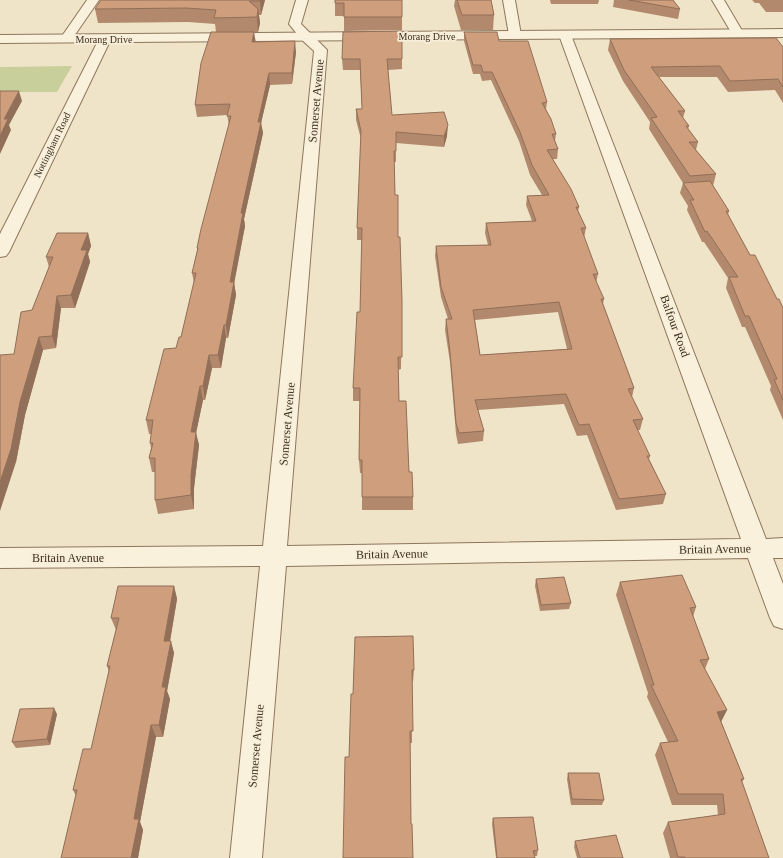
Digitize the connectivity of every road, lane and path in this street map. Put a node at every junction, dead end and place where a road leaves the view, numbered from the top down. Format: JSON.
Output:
{"nodes":[{"id":1,"x":93,"y":0,"type":"edge"},
{"id":2,"x":302,"y":0,"type":"edge"},
{"id":3,"x":509,"y":0,"type":"edge"},
{"id":4,"x":718,"y":0,"type":"edge"},
{"id":5,"x":783,"y":33,"type":"edge"},
{"id":6,"x":738,"y":34,"type":"junction"},
{"id":7,"x":515,"y":35,"type":"junction"},
{"id":8,"x":566,"y":35,"type":"junction"},
{"id":9,"x":306,"y":37,"type":"junction"},
{"id":10,"x":0,"y":39,"type":"edge"},
{"id":11,"x":66,"y":39,"type":"junction"},
{"id":12,"x":105,"y":39,"type":"junction"},
{"id":13,"x":0,"y":252,"type":"edge"},
{"id":14,"x":758,"y":548,"type":"junction"},
{"id":15,"x":783,"y":548,"type":"edge"},
{"id":16,"x":274,"y":556,"type":"junction"},
{"id":17,"x":0,"y":558,"type":"edge"},
{"id":18,"x":783,"y":618,"type":"edge"},
{"id":19,"x":246,"y":858,"type":"edge"}],
"edges":[{"from":1,"to":11,"type":"street"},
{"from":2,"to":9,"type":"street","name":"Somerset Avenue"},
{"from":3,"to":7,"type":"street"},
{"from":4,"to":6,"type":"street"},
{"from":5,"to":6,"type":"street","name":"Morang Drive"},
{"from":6,"to":8,"type":"street","name":"Morang Drive"},
{"from":7,"to":8,"type":"street","name":"Morang Drive"},
{"from":7,"to":9,"type":"street","name":"Morang Drive"},
{"from":8,"to":14,"type":"street","name":"Balfour Road"},
{"from":9,"to":12,"type":"street","name":"Morang Drive"},
{"from":9,"to":16,"type":"street","name":"Somerset Avenue"},
{"from":10,"to":11,"type":"street","name":"Morang Drive"},
{"from":11,"to":12,"type":"street","name":"Morang Drive"},
{"from":12,"to":13,"type":"street","name":"Nottingham Road"},
{"from":14,"to":15,"type":"street","name":"Britain Avenue"},
{"from":14,"to":16,"type":"street","name":"Britain Avenue"},
{"from":14,"to":18,"type":"street","name":"Balfour Road"},
{"from":16,"to":17,"type":"street","name":"Britain Avenue"},
{"from":16,"to":19,"type":"street","name":"Somerset Avenue"}]}
